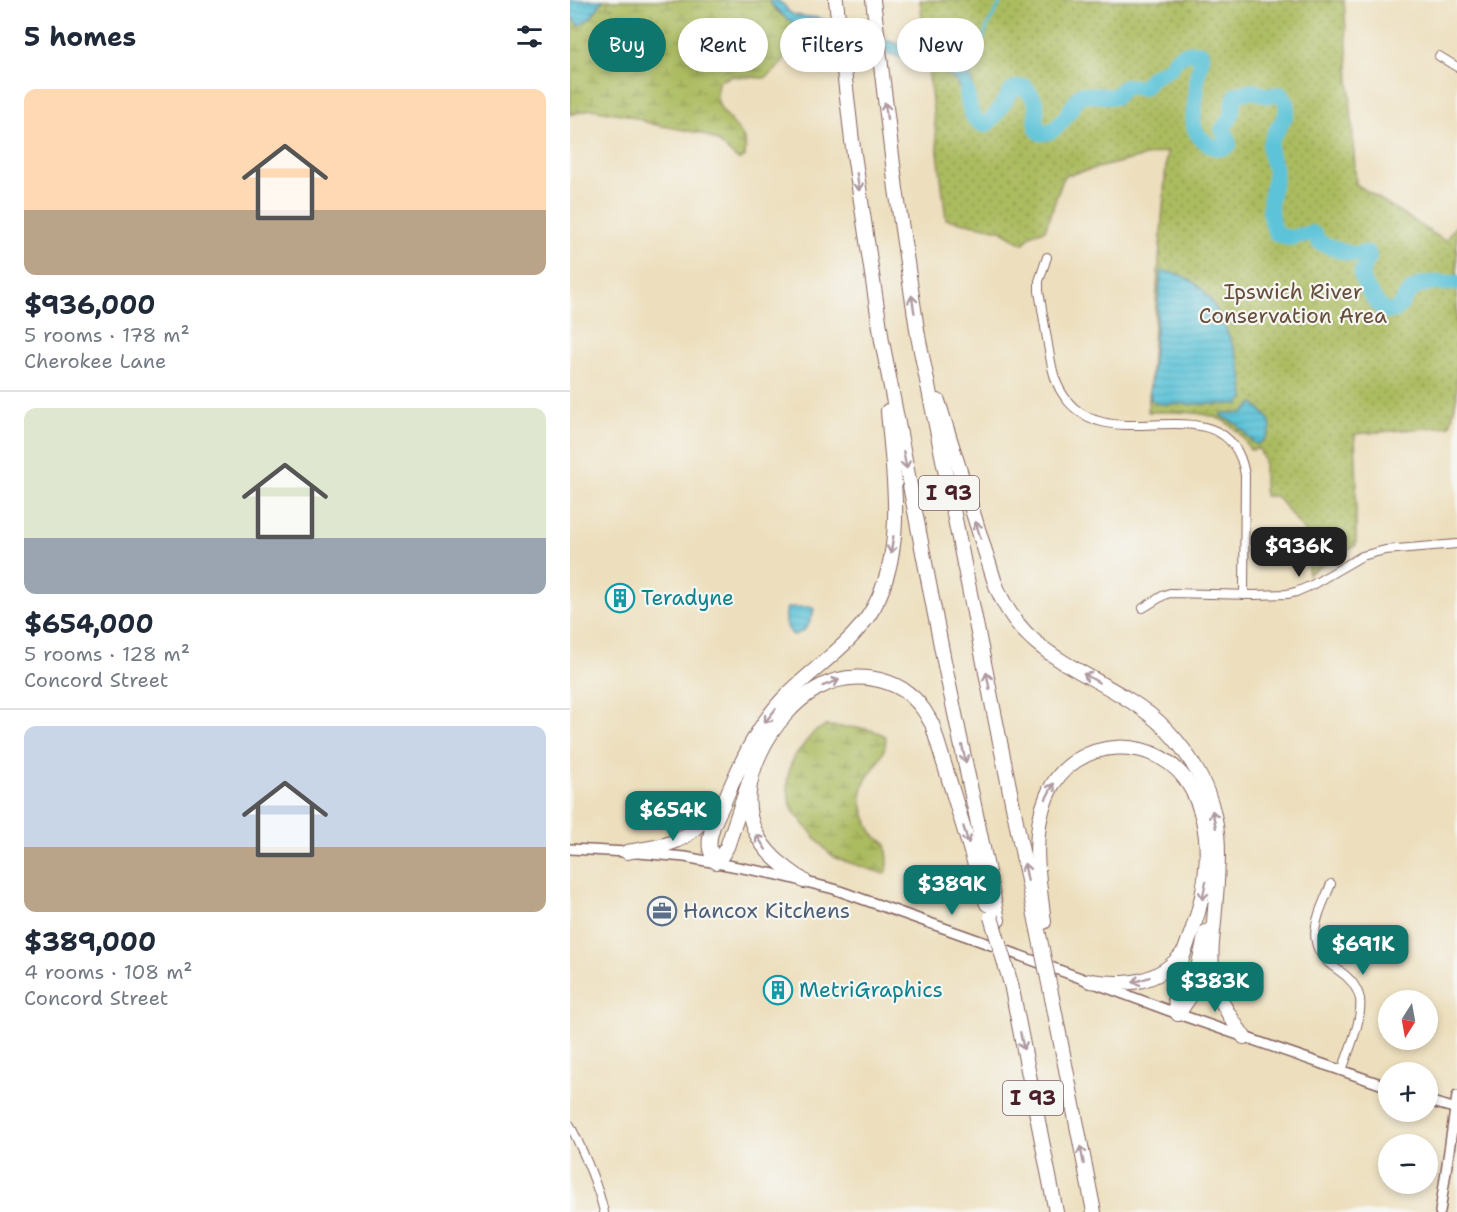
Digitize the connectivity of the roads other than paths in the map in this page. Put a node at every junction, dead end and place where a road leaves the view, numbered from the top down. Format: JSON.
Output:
{"nodes":[{"id":1,"x":836,"y":0,"type":"edge"},
{"id":2,"x":873,"y":0,"type":"edge"},
{"id":3,"x":1439,"y":56,"type":"dead end"},
{"id":4,"x":1457,"y":67,"type":"edge"},
{"id":5,"x":1047,"y":257,"type":"dead end"},
{"id":6,"x":918,"y":336,"type":"junction"},
{"id":7,"x":882,"y":341,"type":"junction"},
{"id":8,"x":1457,"y":544,"type":"edge"},
{"id":9,"x":1244,"y":595,"type":"junction"},
{"id":10,"x":1143,"y":608,"type":"dead end"},
{"id":11,"x":737,"y":770,"type":"junction"},
{"id":12,"x":752,"y":773,"type":"junction"},
{"id":13,"x":570,"y":849,"type":"edge"},
{"id":14,"x":627,"y":852,"type":"junction"},
{"id":15,"x":716,"y":862,"type":"junction"},
{"id":16,"x":804,"y":881,"type":"junction"},
{"id":17,"x":1331,"y":884,"type":"dead end"},
{"id":18,"x":1215,"y":896,"type":"junction"},
{"id":19,"x":994,"y":919,"type":"junction"},
{"id":20,"x":1041,"y":930,"type":"junction"},
{"id":21,"x":1184,"y":951,"type":"junction"},
{"id":22,"x":1090,"y":981,"type":"junction"},
{"id":23,"x":1178,"y":1014,"type":"junction"},
{"id":24,"x":1244,"y":1037,"type":"junction"},
{"id":25,"x":1342,"y":1071,"type":"junction"},
{"id":26,"x":1378,"y":1083,"type":"edge"},
{"id":27,"x":1457,"y":1096,"type":"edge"},
{"id":28,"x":1438,"y":1104,"type":"edge"},
{"id":29,"x":1456,"y":1109,"type":"edge"},
{"id":30,"x":570,"y":1125,"type":"edge"},
{"id":31,"x":604,"y":1212,"type":"edge"},
{"id":32,"x":1056,"y":1212,"type":"edge"},
{"id":33,"x":1094,"y":1212,"type":"edge"},
{"id":34,"x":1440,"y":1212,"type":"edge"}],
"edges":[{"from":1,"to":7,"type":"highway","number":"I 93","one_way":true},
{"from":6,"to":2,"type":"highway","number":"I 93","one_way":true},
{"from":3,"to":4,"type":"street"},
{"from":5,"to":9,"type":"street"},
{"from":18,"to":6,"type":"highway","one_way":true},
{"from":20,"to":6,"type":"highway","number":"I 93","one_way":true},
{"from":7,"to":11,"type":"highway","one_way":true},
{"from":7,"to":19,"type":"highway","number":"I 93","one_way":true},
{"from":8,"to":9,"type":"street"},
{"from":9,"to":10,"type":"street"},
{"from":11,"to":14,"type":"highway"},
{"from":11,"to":15,"type":"highway"},
{"from":12,"to":15,"type":"highway"},
{"from":16,"to":12,"type":"highway","one_way":true},
{"from":12,"to":19,"type":"highway","one_way":true},
{"from":13,"to":14,"type":"street"},
{"from":14,"to":15,"type":"street"},
{"from":15,"to":16,"type":"street"},
{"from":16,"to":22,"type":"street"},
{"from":17,"to":25,"type":"street"},
{"from":18,"to":23,"type":"highway"},
{"from":18,"to":24,"type":"highway"},
{"from":19,"to":32,"type":"highway","number":"I 93","one_way":true,"bridge":true},
{"from":20,"to":21,"type":"highway","one_way":true},
{"from":33,"to":20,"type":"highway","number":"I 93","one_way":true,"bridge":true},
{"from":21,"to":22,"type":"highway","one_way":true},
{"from":21,"to":23,"type":"highway"},
{"from":22,"to":23,"type":"street"},
{"from":23,"to":24,"type":"street"},
{"from":24,"to":25,"type":"street"},
{"from":25,"to":26,"type":"street"},
{"from":27,"to":29,"type":"street"},
{"from":28,"to":29,"type":"street"},
{"from":29,"to":34,"type":"street"},
{"from":30,"to":31,"type":"street"}]}
